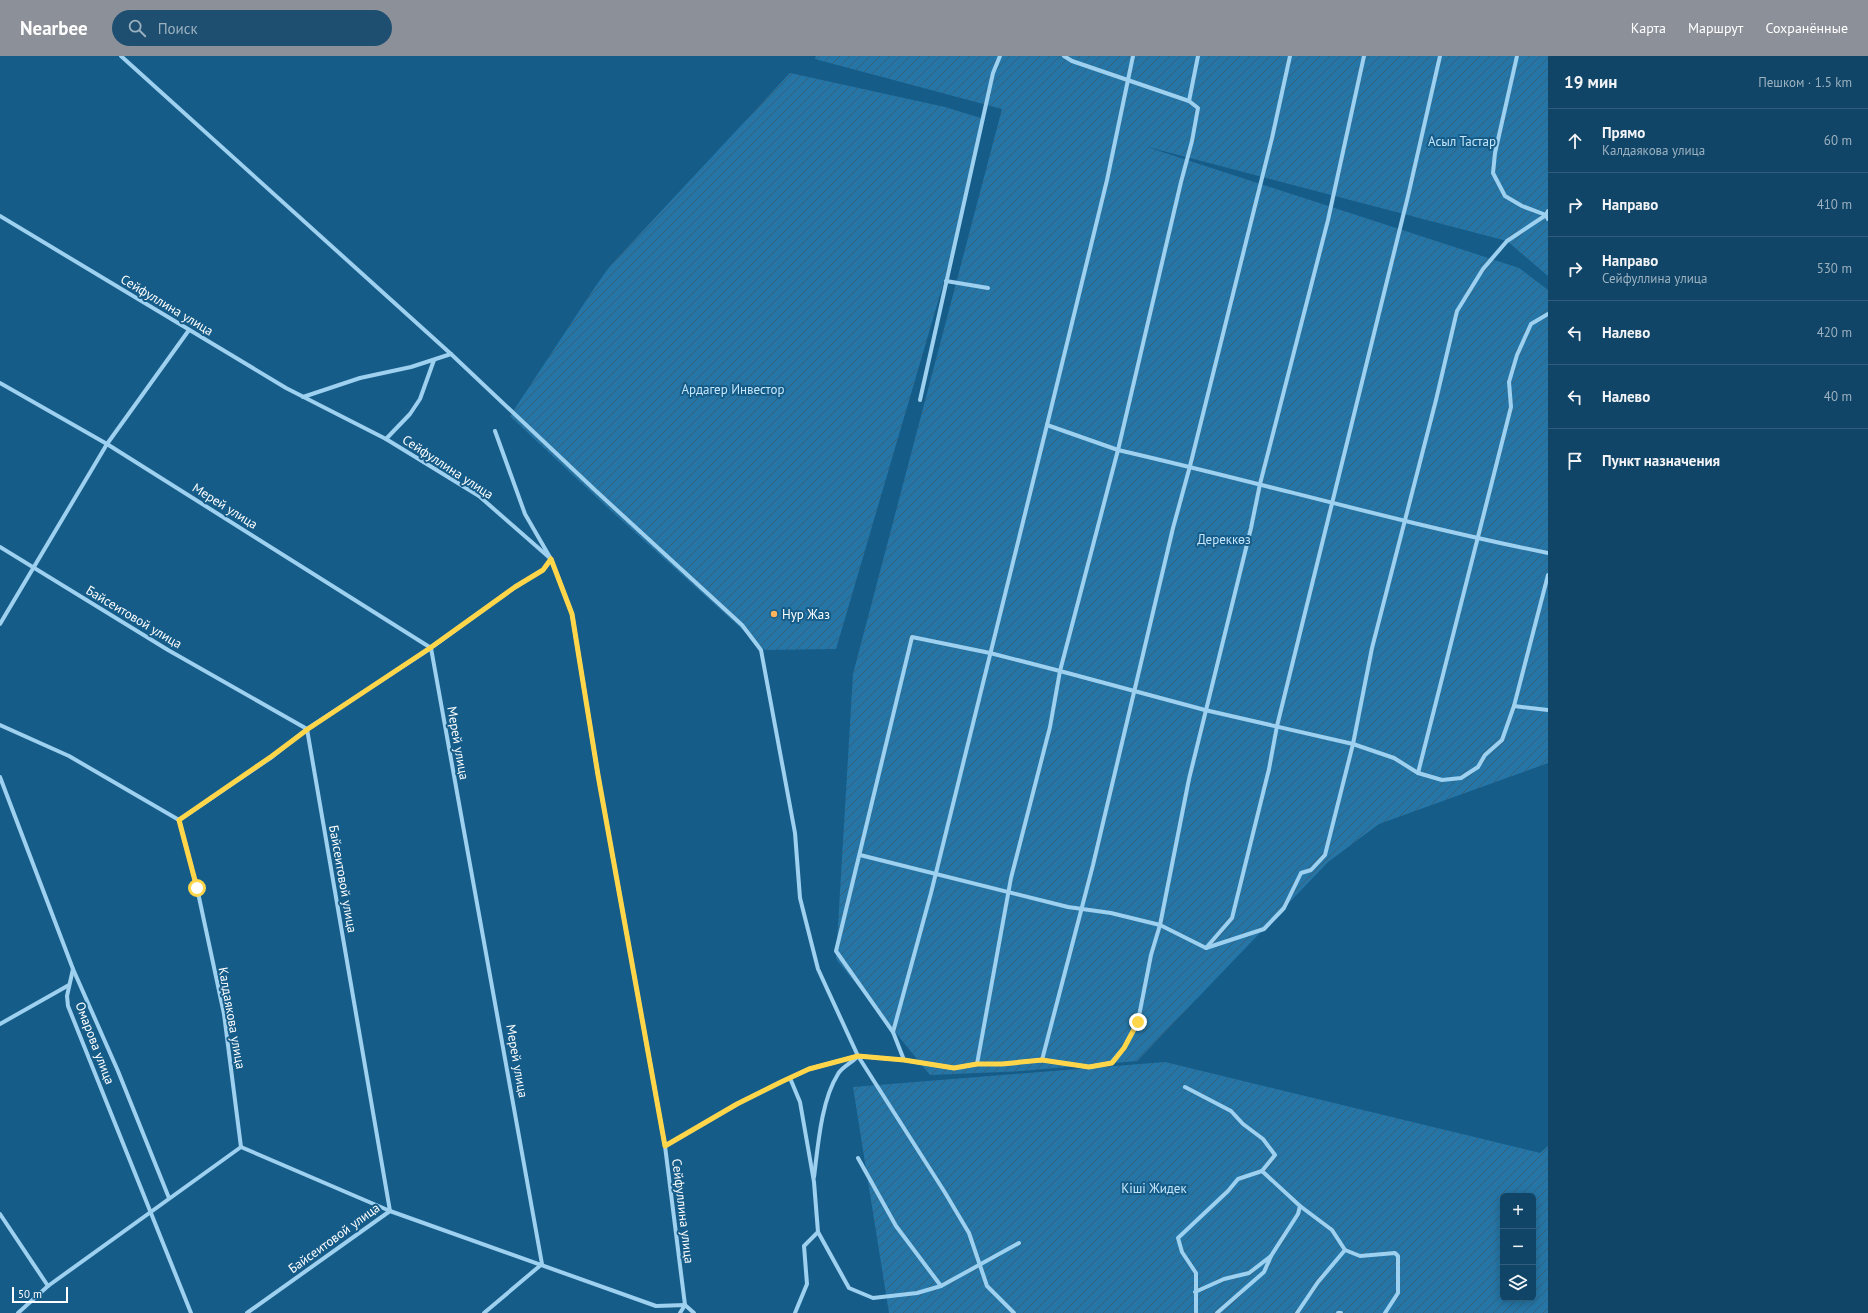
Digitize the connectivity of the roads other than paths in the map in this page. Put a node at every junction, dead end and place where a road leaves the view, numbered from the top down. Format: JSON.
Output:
{"nodes":[{"id":1,"x":121,"y":56,"type":"edge"},
{"id":2,"x":1000,"y":56,"type":"edge"},
{"id":3,"x":1064,"y":56,"type":"edge"},
{"id":4,"x":1133,"y":56,"type":"edge"},
{"id":5,"x":1198,"y":56,"type":"edge"},
{"id":6,"x":1290,"y":56,"type":"edge"},
{"id":7,"x":1364,"y":56,"type":"edge"},
{"id":8,"x":1440,"y":56,"type":"edge"},
{"id":9,"x":1517,"y":56,"type":"edge"},
{"id":10,"x":1128,"y":79,"type":"junction"},
{"id":11,"x":1189,"y":101,"type":"junction"},
{"id":12,"x":1547,"y":215,"type":"edge"},
{"id":13,"x":0,"y":216,"type":"edge"},
{"id":14,"x":946,"y":281,"type":"junction"},
{"id":15,"x":988,"y":288,"type":"dead end"},
{"id":16,"x":1548,"y":314,"type":"edge"},
{"id":17,"x":189,"y":330,"type":"junction"},
{"id":18,"x":451,"y":354,"type":"junction"},
{"id":19,"x":434,"y":360,"type":"junction"},
{"id":20,"x":0,"y":383,"type":"edge"},
{"id":21,"x":303,"y":397,"type":"junction"},
{"id":22,"x":920,"y":400,"type":"dead end"},
{"id":23,"x":1047,"y":425,"type":"junction"},
{"id":24,"x":495,"y":431,"type":"dead end"},
{"id":25,"x":386,"y":439,"type":"junction"},
{"id":26,"x":107,"y":444,"type":"junction"},
{"id":27,"x":1118,"y":450,"type":"junction"},
{"id":28,"x":1190,"y":466,"type":"junction"},
{"id":29,"x":1260,"y":484,"type":"junction"},
{"id":30,"x":1332,"y":502,"type":"junction"},
{"id":31,"x":1404,"y":521,"type":"junction"},
{"id":32,"x":1478,"y":539,"type":"junction"},
{"id":33,"x":0,"y":547,"type":"edge"},
{"id":34,"x":1548,"y":553,"type":"edge"},
{"id":35,"x":551,"y":559,"type":"junction"},
{"id":36,"x":33,"y":567,"type":"junction"},
{"id":37,"x":1548,"y":575,"type":"edge"},
{"id":38,"x":0,"y":624,"type":"edge"},
{"id":39,"x":430,"y":648,"type":"junction"},
{"id":40,"x":990,"y":653,"type":"junction"},
{"id":41,"x":1060,"y":671,"type":"junction"},
{"id":42,"x":1134,"y":690,"type":"junction"},
{"id":43,"x":1514,"y":706,"type":"junction"},
{"id":44,"x":1205,"y":710,"type":"junction"},
{"id":45,"x":1548,"y":710,"type":"edge"},
{"id":46,"x":0,"y":725,"type":"edge"},
{"id":47,"x":1277,"y":726,"type":"junction"},
{"id":48,"x":308,"y":729,"type":"junction"},
{"id":49,"x":1353,"y":744,"type":"junction"},
{"id":50,"x":1418,"y":773,"type":"junction"},
{"id":51,"x":0,"y":777,"type":"edge"},
{"id":52,"x":179,"y":820,"type":"junction"},
{"id":53,"x":860,"y":855,"type":"junction"},
{"id":54,"x":935,"y":874,"type":"junction"},
{"id":55,"x":1008,"y":892,"type":"junction"},
{"id":56,"x":1082,"y":908,"type":"junction"},
{"id":57,"x":1160,"y":925,"type":"junction"},
{"id":58,"x":1206,"y":948,"type":"junction"},
{"id":59,"x":72,"y":969,"type":"junction"},
{"id":60,"x":69,"y":984,"type":"junction"},
{"id":61,"x":0,"y":1024,"type":"edge"},
{"id":62,"x":893,"y":1032,"type":"junction"},
{"id":63,"x":858,"y":1056,"type":"junction"},
{"id":64,"x":904,"y":1060,"type":"junction"},
{"id":65,"x":1042,"y":1060,"type":"junction"},
{"id":66,"x":977,"y":1064,"type":"junction"},
{"id":67,"x":790,"y":1078,"type":"junction"},
{"id":68,"x":1185,"y":1087,"type":"dead end"},
{"id":69,"x":665,"y":1146,"type":"junction"},
{"id":70,"x":242,"y":1147,"type":"junction"},
{"id":71,"x":858,"y":1158,"type":"dead end"},
{"id":72,"x":1262,"y":1171,"type":"junction"},
{"id":73,"x":814,"y":1182,"type":"junction"},
{"id":74,"x":169,"y":1198,"type":"junction"},
{"id":75,"x":1300,"y":1206,"type":"junction"},
{"id":76,"x":390,"y":1211,"type":"junction"},
{"id":77,"x":151,"y":1212,"type":"junction"},
{"id":78,"x":0,"y":1214,"type":"edge"},
{"id":79,"x":818,"y":1232,"type":"junction"},
{"id":80,"x":1019,"y":1243,"type":"dead end"},
{"id":81,"x":1345,"y":1250,"type":"junction"},
{"id":82,"x":1271,"y":1256,"type":"junction"},
{"id":83,"x":542,"y":1264,"type":"junction"},
{"id":84,"x":980,"y":1264,"type":"junction"},
{"id":85,"x":48,"y":1286,"type":"junction"},
{"id":86,"x":941,"y":1286,"type":"junction"},
{"id":87,"x":1195,"y":1292,"type":"junction"},
{"id":88,"x":685,"y":1305,"type":"junction"},
{"id":89,"x":18,"y":1313,"type":"edge"},
{"id":90,"x":191,"y":1313,"type":"edge"},
{"id":91,"x":247,"y":1313,"type":"edge"},
{"id":92,"x":484,"y":1313,"type":"edge"},
{"id":93,"x":680,"y":1313,"type":"edge"},
{"id":94,"x":694,"y":1313,"type":"edge"},
{"id":95,"x":795,"y":1313,"type":"edge"},
{"id":96,"x":1014,"y":1313,"type":"edge"},
{"id":97,"x":1196,"y":1313,"type":"edge"},
{"id":98,"x":1217,"y":1313,"type":"edge"},
{"id":99,"x":1297,"y":1313,"type":"edge"},
{"id":100,"x":1338,"y":1313,"type":"edge"},
{"id":101,"x":1341,"y":1313,"type":"edge"},
{"id":102,"x":1385,"y":1313,"type":"edge"}],
"edges":[{"from":1,"to":18,"type":"street"},
{"from":2,"to":14,"type":"street"},
{"from":3,"to":10,"type":"street"},
{"from":4,"to":10,"type":"street"},
{"from":5,"to":11,"type":"street"},
{"from":6,"to":28,"type":"street"},
{"from":7,"to":29,"type":"street"},
{"from":8,"to":30,"type":"street"},
{"from":9,"to":12,"type":"street"},
{"from":10,"to":11,"type":"street"},
{"from":10,"to":23,"type":"street"},
{"from":11,"to":27,"type":"street"},
{"from":12,"to":31,"type":"street"},
{"from":13,"to":17,"type":"street","name":"Сейфуллина улица"},
{"from":14,"to":15,"type":"street"},
{"from":14,"to":22,"type":"street"},
{"from":16,"to":32,"type":"street"},
{"from":17,"to":21,"type":"street","name":"Сейфуллина улица"},
{"from":17,"to":26,"type":"street"},
{"from":18,"to":19,"type":"street"},
{"from":18,"to":63,"type":"street"},
{"from":19,"to":21,"type":"street"},
{"from":19,"to":25,"type":"street"},
{"from":20,"to":26,"type":"street","name":"Мерей улица"},
{"from":21,"to":25,"type":"street","name":"Сейфуллина улица"},
{"from":23,"to":27,"type":"street"},
{"from":23,"to":40,"type":"street"},
{"from":24,"to":35,"type":"street"},
{"from":25,"to":35,"type":"street","name":"Сейфуллина улица"},
{"from":26,"to":36,"type":"street"},
{"from":26,"to":39,"type":"street","name":"Мерей улица"},
{"from":27,"to":28,"type":"street"},
{"from":27,"to":41,"type":"street"},
{"from":28,"to":29,"type":"street"},
{"from":28,"to":42,"type":"street"},
{"from":29,"to":30,"type":"street"},
{"from":29,"to":44,"type":"street"},
{"from":30,"to":31,"type":"street"},
{"from":30,"to":47,"type":"street"},
{"from":31,"to":32,"type":"street"},
{"from":31,"to":49,"type":"street"},
{"from":32,"to":34,"type":"street"},
{"from":32,"to":50,"type":"street"},
{"from":33,"to":36,"type":"street","name":"Байсеитовой улица"},
{"from":35,"to":39,"type":"street"},
{"from":35,"to":69,"type":"street","name":"Сейфуллина улица"},
{"from":36,"to":38,"type":"street"},
{"from":36,"to":48,"type":"street","name":"Байсеитовой улица"},
{"from":37,"to":43,"type":"street"},
{"from":39,"to":48,"type":"street"},
{"from":39,"to":83,"type":"street","name":"Мерей улица"},
{"from":40,"to":41,"type":"street"},
{"from":40,"to":53,"type":"street"},
{"from":40,"to":54,"type":"street"},
{"from":41,"to":42,"type":"street"},
{"from":41,"to":55,"type":"street"},
{"from":42,"to":44,"type":"street"},
{"from":42,"to":56,"type":"street"},
{"from":43,"to":45,"type":"street"},
{"from":43,"to":50,"type":"street"},
{"from":44,"to":47,"type":"street"},
{"from":44,"to":57,"type":"street"},
{"from":46,"to":52,"type":"street"},
{"from":47,"to":49,"type":"street"},
{"from":47,"to":58,"type":"street"},
{"from":48,"to":52,"type":"street"},
{"from":48,"to":76,"type":"street","name":"Байсеитовой улица"},
{"from":49,"to":50,"type":"street"},
{"from":49,"to":58,"type":"street"},
{"from":51,"to":59,"type":"street"},
{"from":52,"to":70,"type":"street","name":"Калдаякова улица"},
{"from":53,"to":54,"type":"street"},
{"from":53,"to":62,"type":"street"},
{"from":54,"to":55,"type":"street"},
{"from":54,"to":62,"type":"street"},
{"from":55,"to":56,"type":"street"},
{"from":55,"to":66,"type":"street"},
{"from":56,"to":57,"type":"street"},
{"from":56,"to":65,"type":"street"},
{"from":57,"to":58,"type":"street"},
{"from":57,"to":65,"type":"street"},
{"from":59,"to":60,"type":"street","name":"Омарова улица"},
{"from":59,"to":74,"type":"street"},
{"from":60,"to":61,"type":"street"},
{"from":60,"to":77,"type":"street","name":"Омарова улица"},
{"from":62,"to":64,"type":"street"},
{"from":63,"to":64,"type":"street"},
{"from":63,"to":67,"type":"street"},
{"from":63,"to":73,"type":"street"},
{"from":63,"to":84,"type":"street"},
{"from":64,"to":66,"type":"street"},
{"from":65,"to":66,"type":"street"},
{"from":67,"to":69,"type":"street"},
{"from":67,"to":73,"type":"street"},
{"from":68,"to":72,"type":"street"},
{"from":69,"to":88,"type":"street","name":"Сейфуллина улица"},
{"from":70,"to":74,"type":"street"},
{"from":70,"to":76,"type":"street"},
{"from":71,"to":86,"type":"street"},
{"from":72,"to":75,"type":"street"},
{"from":72,"to":87,"type":"street"},
{"from":73,"to":79,"type":"street"},
{"from":74,"to":77,"type":"street"},
{"from":75,"to":81,"type":"street"},
{"from":75,"to":82,"type":"street"},
{"from":76,"to":83,"type":"street"},
{"from":76,"to":91,"type":"street","name":"Байсеитовой улица"},
{"from":77,"to":85,"type":"street"},
{"from":77,"to":90,"type":"street","name":"Омарова улица"},
{"from":78,"to":85,"type":"street"},
{"from":79,"to":86,"type":"street"},
{"from":79,"to":95,"type":"street"},
{"from":80,"to":84,"type":"street"},
{"from":81,"to":99,"type":"street"},
{"from":81,"to":102,"type":"street"},
{"from":82,"to":87,"type":"street"},
{"from":82,"to":98,"type":"street"},
{"from":83,"to":88,"type":"street"},
{"from":83,"to":92,"type":"street"},
{"from":84,"to":86,"type":"street"},
{"from":84,"to":96,"type":"street"},
{"from":85,"to":89,"type":"street"},
{"from":87,"to":97,"type":"street"},
{"from":88,"to":93,"type":"street"},
{"from":88,"to":94,"type":"street"},
{"from":100,"to":101,"type":"street"}]}
